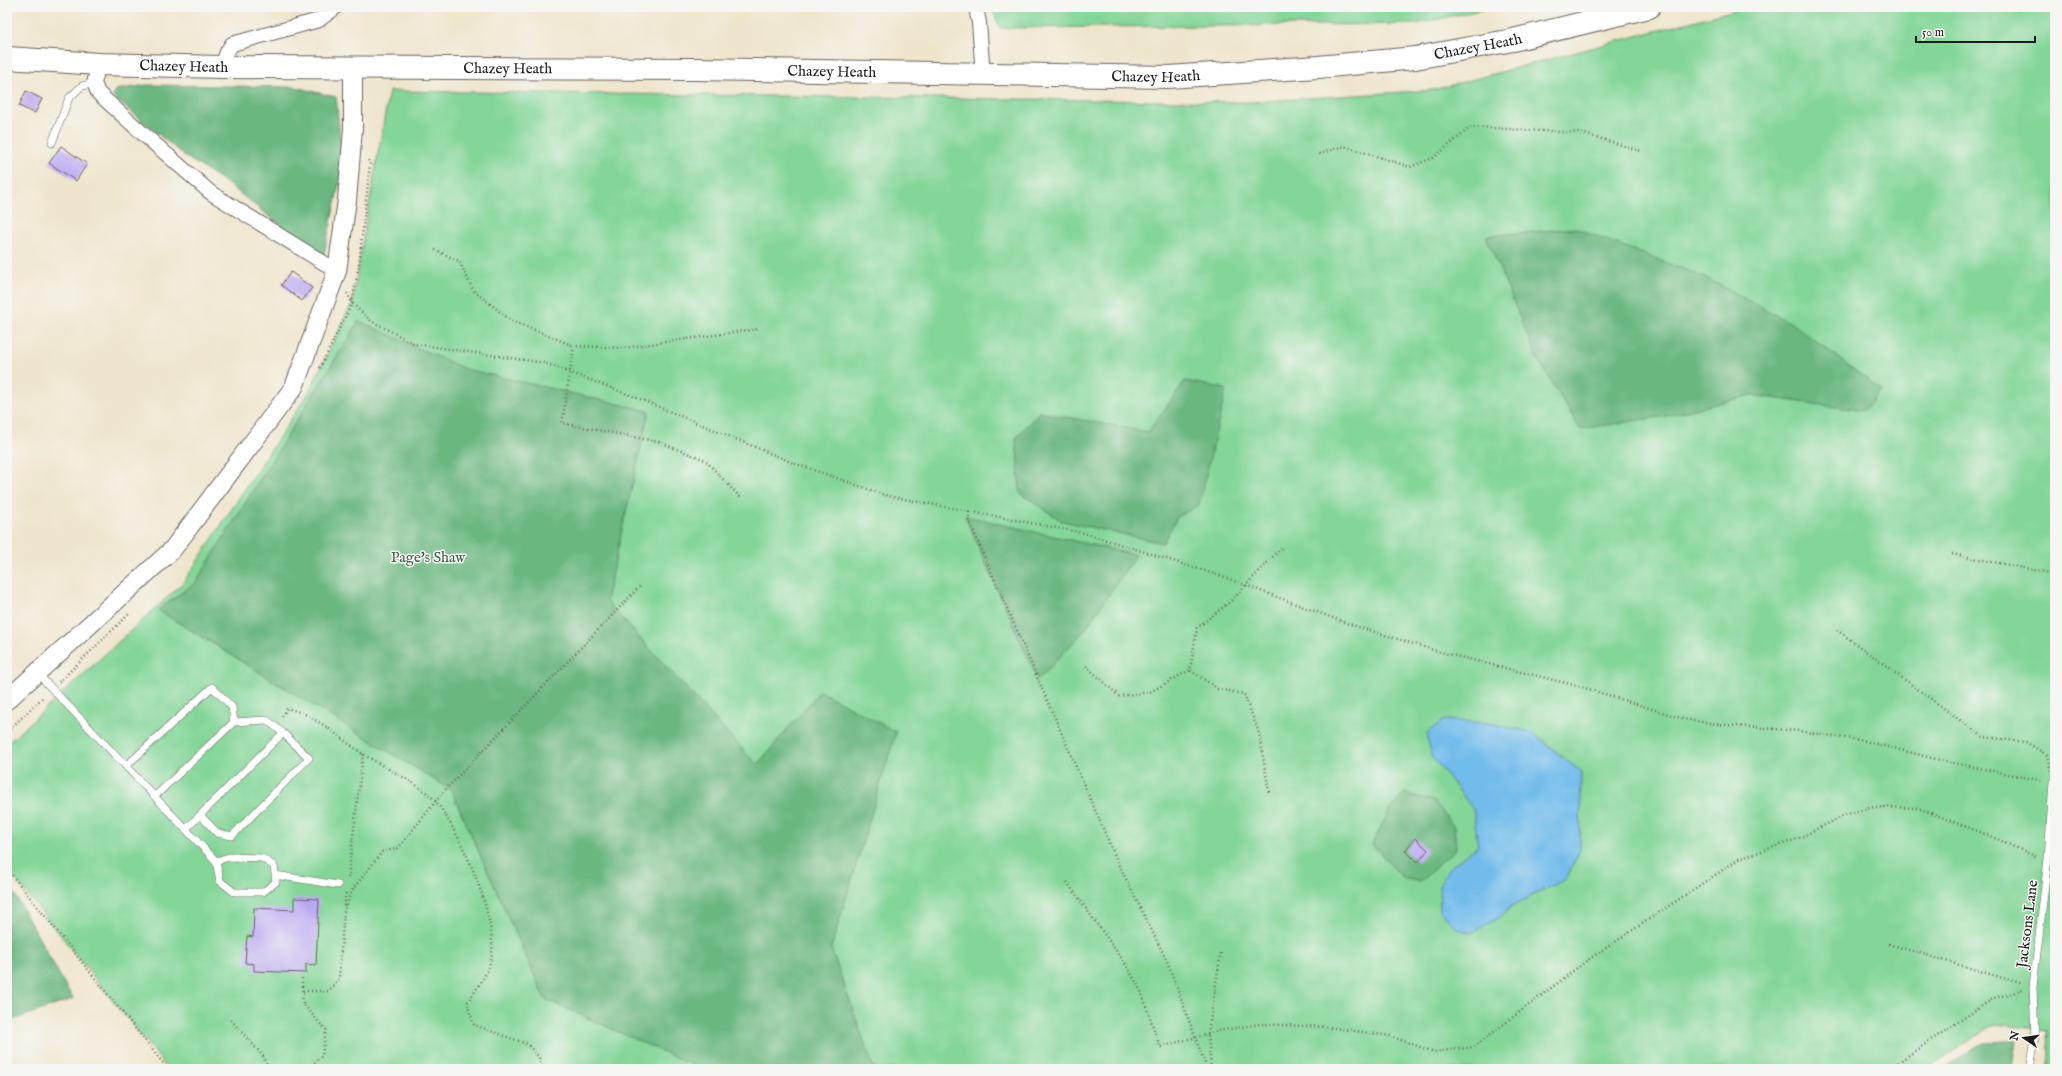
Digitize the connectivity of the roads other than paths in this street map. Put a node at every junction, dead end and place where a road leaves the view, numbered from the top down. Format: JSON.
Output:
{"nodes":[{"id":1,"x":336,"y":7,"type":"edge"},
{"id":2,"x":976,"y":7,"type":"edge"},
{"id":3,"x":1650,"y":7,"type":"edge"},
{"id":4,"x":7,"y":58,"type":"edge"},
{"id":5,"x":222,"y":67,"type":"junction"},
{"id":6,"x":353,"y":68,"type":"junction"},
{"id":7,"x":97,"y":73,"type":"junction"},
{"id":8,"x":983,"y":75,"type":"junction"},
{"id":9,"x":52,"y":143,"type":"dead end"},
{"id":10,"x":337,"y":271,"type":"junction"},
{"id":11,"x":37,"y":673,"type":"junction"},
{"id":12,"x":7,"y":700,"type":"edge"},
{"id":13,"x":234,"y":722,"type":"junction"},
{"id":14,"x":283,"y":733,"type":"junction"},
{"id":15,"x":126,"y":766,"type":"junction"},
{"id":16,"x":2053,"y":782,"type":"road end"},
{"id":17,"x":155,"y":796,"type":"junction"},
{"id":18,"x":200,"y":815,"type":"junction"},
{"id":19,"x":186,"y":829,"type":"junction"},
{"id":20,"x":216,"y":861,"type":"junction"},
{"id":21,"x":275,"y":875,"type":"junction"},
{"id":22,"x":338,"y":885,"type":"dead end"},
{"id":23,"x":2030,"y":1069,"type":"edge"}],
"edges":[{"from":1,"to":5,"type":"street"},
{"from":2,"to":8,"type":"street"},
{"from":3,"to":8,"type":"main road","name":"Chazey Heath"},
{"from":4,"to":7,"type":"main road","name":"Chazey Heath"},
{"from":5,"to":6,"type":"main road","name":"Chazey Heath"},
{"from":5,"to":7,"type":"main road","name":"Chazey Heath"},
{"from":6,"to":8,"type":"main road","name":"Chazey Heath"},
{"from":6,"to":10,"type":"street"},
{"from":7,"to":9,"type":"lane"},
{"from":7,"to":10,"type":"street"},
{"from":10,"to":11,"type":"street"},
{"from":11,"to":12,"type":"street"},
{"from":11,"to":15,"type":"lane"},
{"from":13,"to":14,"type":"lane"},
{"from":13,"to":15,"type":"lane"},
{"from":13,"to":17,"type":"lane"},
{"from":14,"to":18,"type":"lane"},
{"from":14,"to":18,"type":"lane"},
{"from":15,"to":17,"type":"lane"},
{"from":16,"to":23,"type":"lane","name":"Jacksons Lane"},
{"from":17,"to":19,"type":"lane"},
{"from":18,"to":19,"type":"lane"},
{"from":19,"to":20,"type":"lane"},
{"from":20,"to":21,"type":"lane"},
{"from":20,"to":21,"type":"lane"},
{"from":21,"to":22,"type":"lane"}]}
